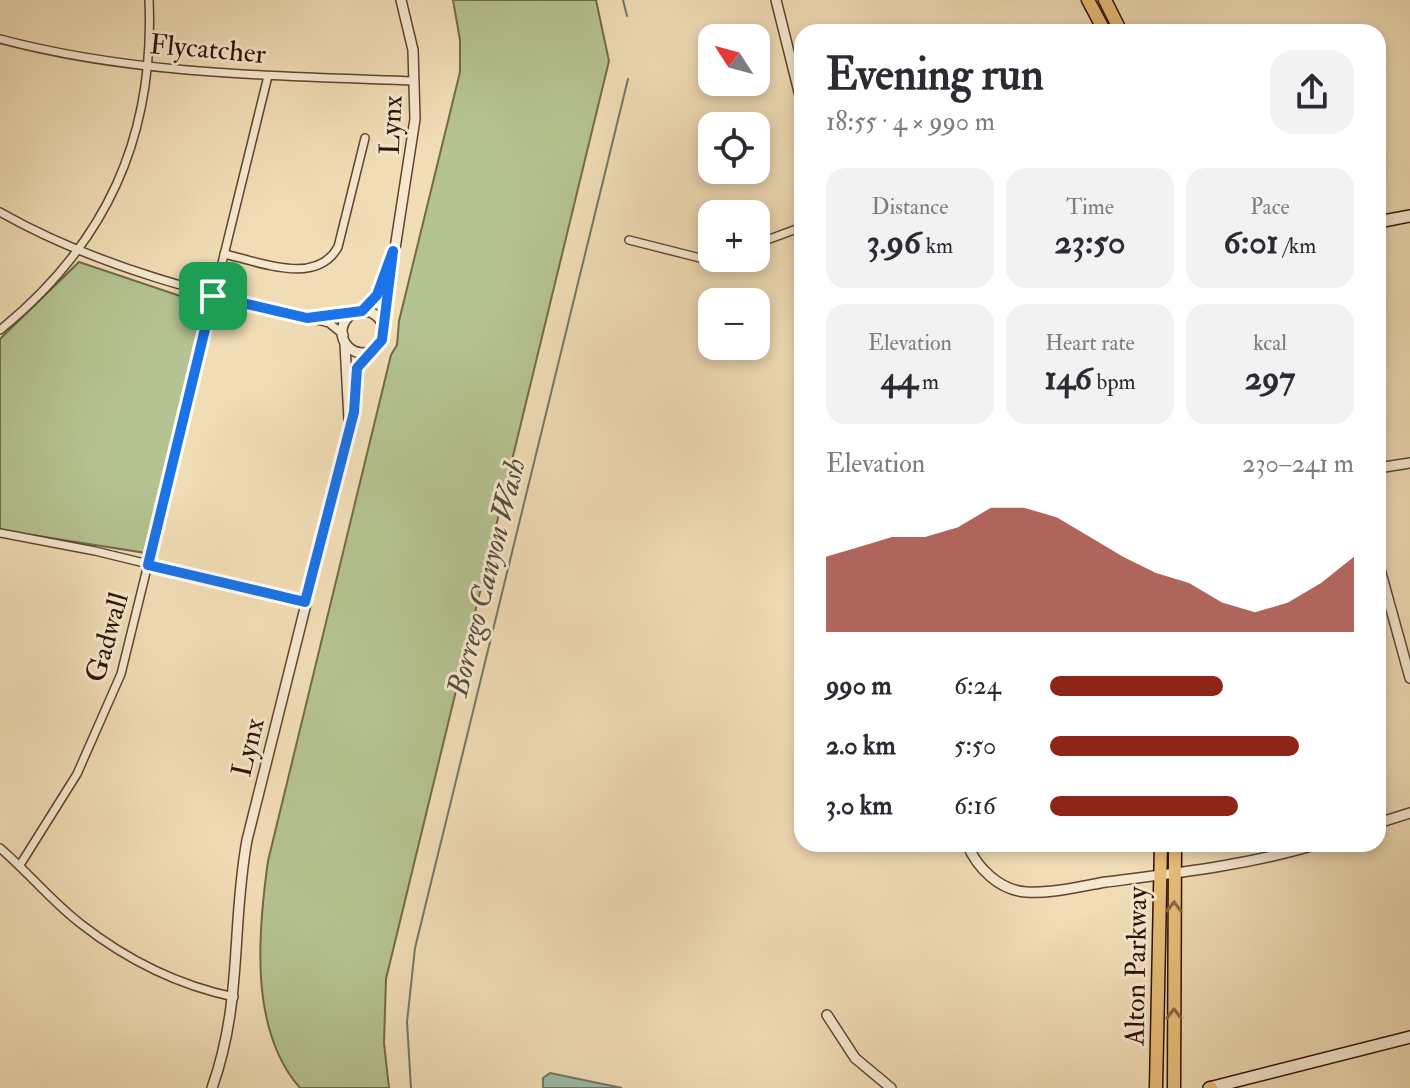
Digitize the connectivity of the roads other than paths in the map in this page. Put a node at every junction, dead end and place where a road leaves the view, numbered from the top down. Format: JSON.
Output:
{"nodes":[{"id":1,"x":149,"y":0,"type":"edge"},
{"id":2,"x":401,"y":0,"type":"edge"},
{"id":3,"x":776,"y":0,"type":"edge"},
{"id":4,"x":1088,"y":0,"type":"edge"},
{"id":5,"x":1105,"y":0,"type":"edge"},
{"id":6,"x":1101,"y":24,"type":"edge"},
{"id":7,"x":1117,"y":24,"type":"edge"},
{"id":8,"x":0,"y":39,"type":"edge"},
{"id":9,"x":148,"y":66,"type":"junction"},
{"id":10,"x":794,"y":72,"type":"edge"},
{"id":11,"x":268,"y":76,"type":"junction"},
{"id":12,"x":414,"y":81,"type":"junction"},
{"id":13,"x":365,"y":138,"type":"dead end"},
{"id":14,"x":0,"y":212,"type":"edge"},
{"id":15,"x":1410,"y":216,"type":"edge"},
{"id":16,"x":1386,"y":220,"type":"edge"},
{"id":17,"x":794,"y":230,"type":"edge"},
{"id":18,"x":770,"y":239,"type":"edge"},
{"id":19,"x":629,"y":240,"type":"dead end"},
{"id":20,"x":79,"y":251,"type":"junction"},
{"id":21,"x":393,"y":251,"type":"junction"},
{"id":22,"x":224,"y":254,"type":"junction"},
{"id":23,"x":698,"y":257,"type":"edge"},
{"id":24,"x":213,"y":296,"type":"junction"},
{"id":25,"x":357,"y":312,"type":"junction"},
{"id":26,"x":307,"y":318,"type":"junction"},
{"id":27,"x":383,"y":326,"type":"junction"},
{"id":28,"x":0,"y":330,"type":"edge"},
{"id":29,"x":344,"y":338,"type":"junction"},
{"id":30,"x":374,"y":349,"type":"junction"},
{"id":31,"x":349,"y":420,"type":"junction"},
{"id":32,"x":1410,"y":463,"type":"edge"},
{"id":33,"x":1386,"y":467,"type":"edge"},
{"id":34,"x":0,"y":533,"type":"edge"},
{"id":35,"x":148,"y":565,"type":"junction"},
{"id":36,"x":1386,"y":591,"type":"edge"},
{"id":37,"x":305,"y":602,"type":"junction"},
{"id":38,"x":1410,"y":678,"type":"edge"},
{"id":39,"x":1410,"y":813,"type":"edge"},
{"id":40,"x":1386,"y":820,"type":"edge"},
{"id":41,"x":0,"y":848,"type":"edge"},
{"id":42,"x":972,"y":852,"type":"edge"},
{"id":43,"x":1161,"y":852,"type":"edge"},
{"id":44,"x":1175,"y":852,"type":"edge"},
{"id":45,"x":1288,"y":852,"type":"edge"},
{"id":46,"x":20,"y":865,"type":"junction"},
{"id":47,"x":1175,"y":873,"type":"junction"},
{"id":48,"x":1160,"y":875,"type":"junction"},
{"id":49,"x":234,"y":997,"type":"junction"},
{"id":50,"x":827,"y":1015,"type":"dead end"},
{"id":51,"x":1410,"y":1037,"type":"edge"},
{"id":52,"x":212,"y":1088,"type":"edge"},
{"id":53,"x":891,"y":1088,"type":"edge"},
{"id":54,"x":1156,"y":1088,"type":"edge"},
{"id":55,"x":1174,"y":1088,"type":"edge"},
{"id":56,"x":1210,"y":1088,"type":"edge"}],
"edges":[{"from":1,"to":9,"type":"street"},
{"from":2,"to":12,"type":"street","name":"Lynx"},
{"from":3,"to":10,"type":"street"},
{"from":4,"to":6,"type":"main road"},
{"from":5,"to":7,"type":"main road"},
{"from":8,"to":9,"type":"street","name":"Flycatcher"},
{"from":9,"to":11,"type":"street","name":"Flycatcher"},
{"from":9,"to":20,"type":"street"},
{"from":11,"to":12,"type":"street","name":"Flycatcher"},
{"from":11,"to":22,"type":"street","name":"Gadwall"},
{"from":12,"to":21,"type":"street","name":"Lynx"},
{"from":13,"to":22,"type":"street"},
{"from":14,"to":20,"type":"street"},
{"from":15,"to":16,"type":"main road"},
{"from":17,"to":18,"type":"street"},
{"from":19,"to":23,"type":"street"},
{"from":20,"to":24,"type":"street"},
{"from":20,"to":28,"type":"street"},
{"from":21,"to":25,"type":"street","name":"Lynx"},
{"from":21,"to":27,"type":"street","name":"Lynx"},
{"from":22,"to":24,"type":"street","name":"Gadwall"},
{"from":24,"to":26,"type":"street"},
{"from":24,"to":35,"type":"street","name":"Gadwall"},
{"from":25,"to":26,"type":"street"},
{"from":25,"to":27,"type":"street"},
{"from":25,"to":29,"type":"street"},
{"from":26,"to":29,"type":"street"},
{"from":27,"to":30,"type":"street"},
{"from":29,"to":30,"type":"street"},
{"from":29,"to":31,"type":"street","name":"Lynx"},
{"from":30,"to":31,"type":"street","name":"Lynx"},
{"from":31,"to":37,"type":"street","name":"Lynx"},
{"from":32,"to":33,"type":"street"},
{"from":34,"to":35,"type":"street"},
{"from":35,"to":37,"type":"street"},
{"from":35,"to":46,"type":"street","name":"Gadwall"},
{"from":36,"to":38,"type":"street"},
{"from":37,"to":49,"type":"street","name":"Lynx"},
{"from":39,"to":40,"type":"street"},
{"from":41,"to":46,"type":"street"},
{"from":42,"to":48,"type":"street"},
{"from":43,"to":48,"type":"main road","name":"Alton Parkway"},
{"from":44,"to":47,"type":"main road","name":"Alton Parkway"},
{"from":45,"to":47,"type":"street"},
{"from":46,"to":49,"type":"street"},
{"from":47,"to":48,"type":"street"},
{"from":55,"to":47,"type":"main road","name":"Alton Parkway","one_way":true},
{"from":48,"to":54,"type":"main road","name":"Alton Parkway"},
{"from":49,"to":52,"type":"street","name":"Lynx"},
{"from":50,"to":53,"type":"street"},
{"from":51,"to":56,"type":"main road"}]}
